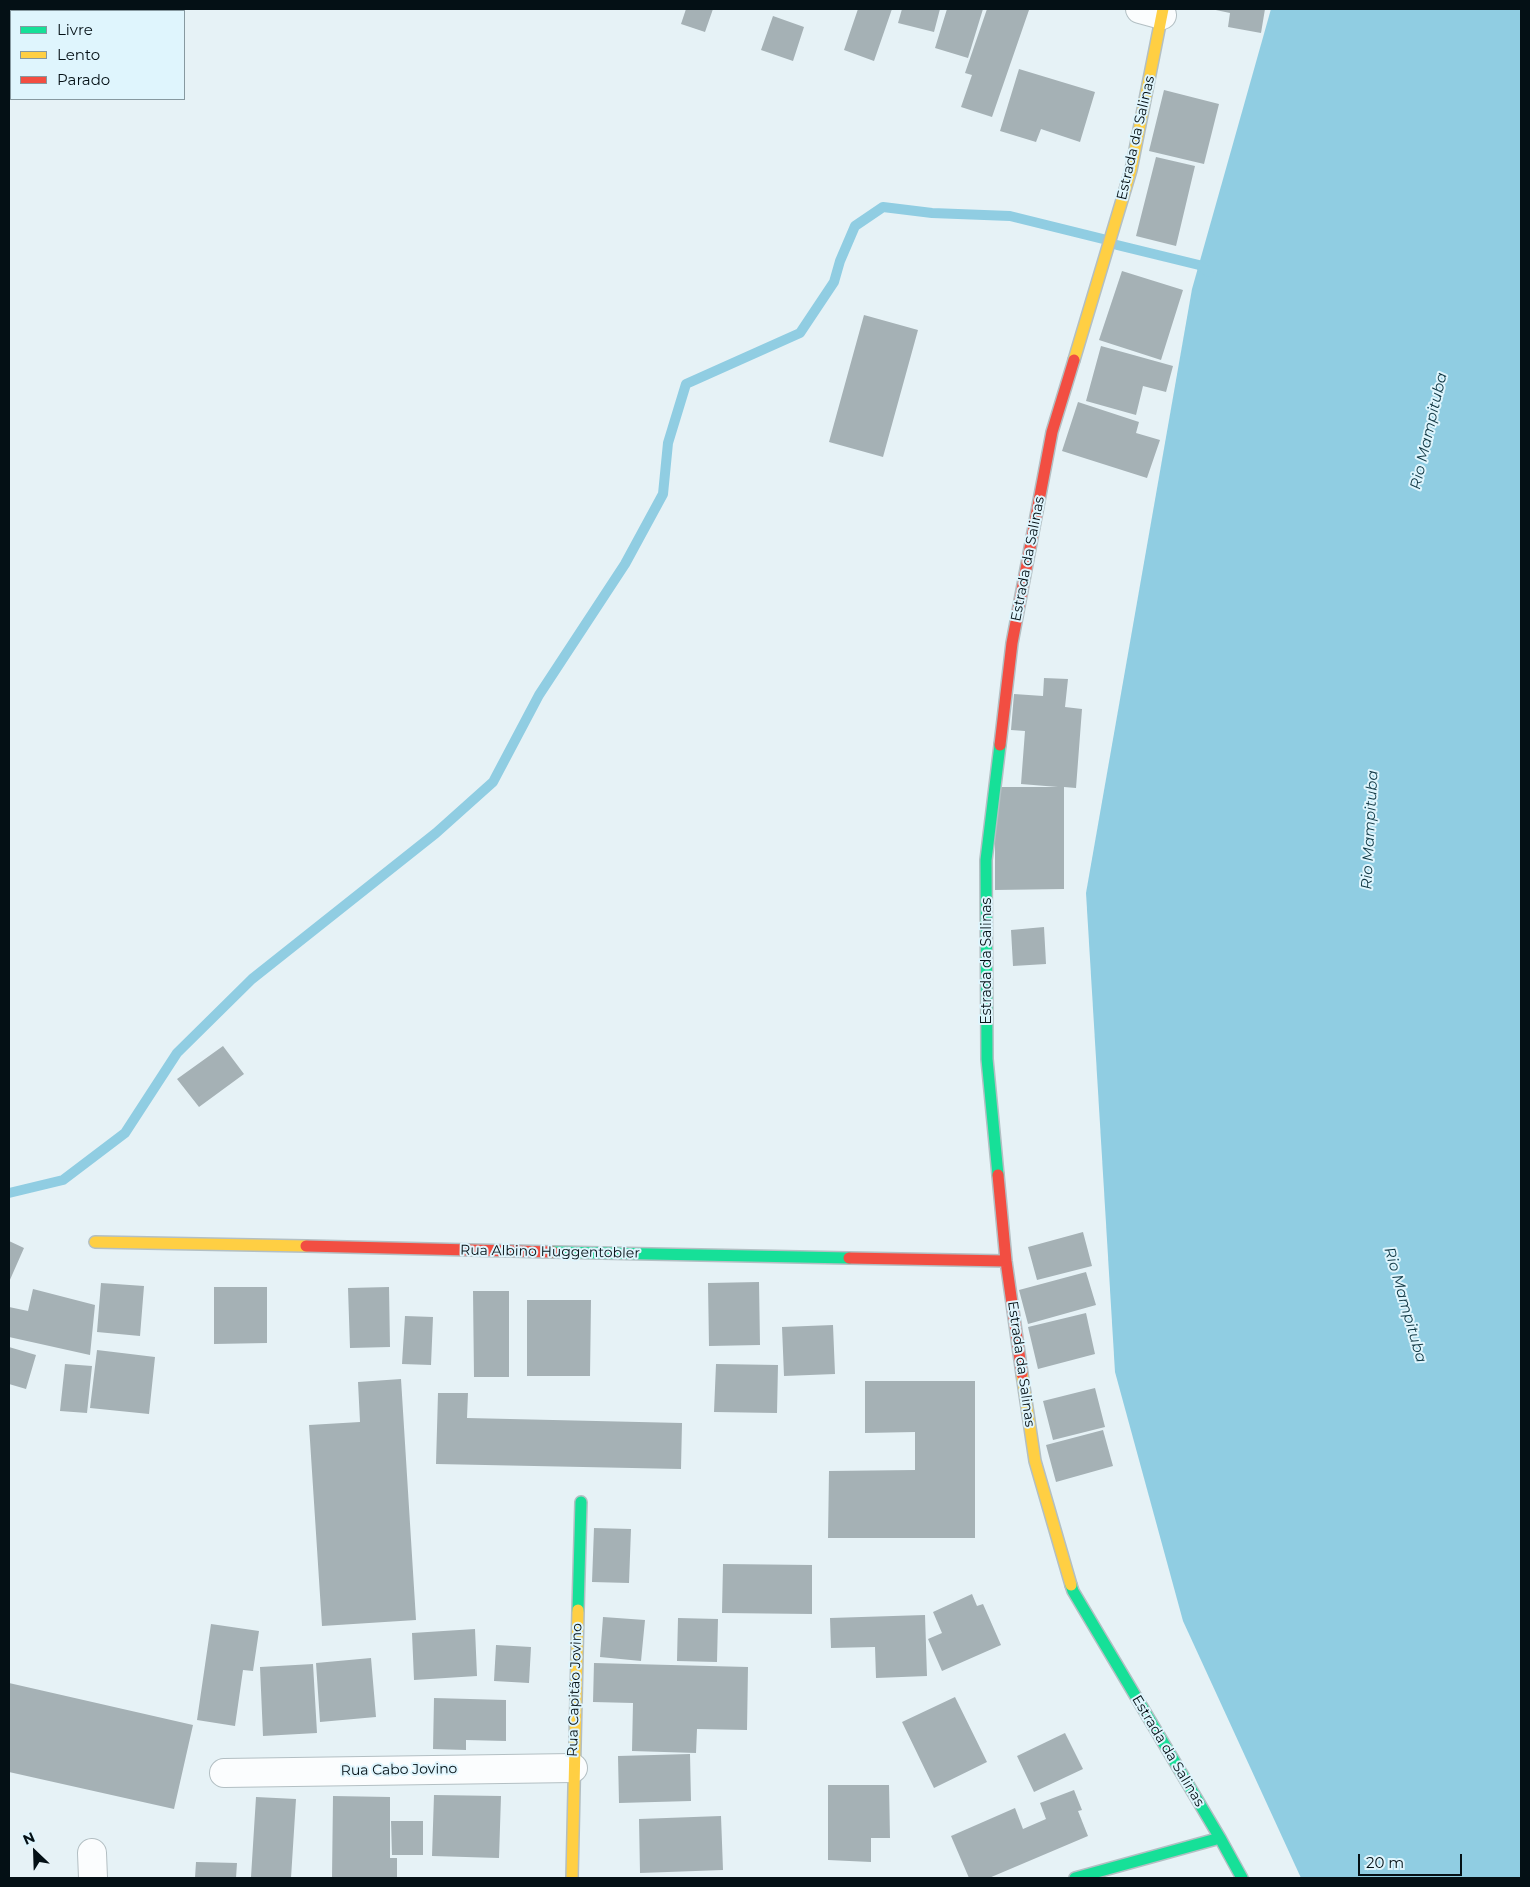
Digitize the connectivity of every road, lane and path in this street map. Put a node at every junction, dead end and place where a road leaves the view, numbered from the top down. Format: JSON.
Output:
{"nodes":[{"id":1,"x":1155,"y":11,"type":"edge"},
{"id":2,"x":95,"y":1242,"type":"dead end"},
{"id":3,"x":1006,"y":1261,"type":"junction"},
{"id":4,"x":581,"y":1502,"type":"dead end"},
{"id":5,"x":573,"y":1768,"type":"junction"},
{"id":6,"x":224,"y":1772,"type":"dead end"},
{"id":7,"x":1220,"y":1838,"type":"junction"},
{"id":8,"x":572,"y":1878,"type":"edge"},
{"id":9,"x":1076,"y":1878,"type":"edge"},
{"id":10,"x":1242,"y":1878,"type":"edge"}],
"edges":[{"from":1,"to":3,"type":"street","name":"Estrada da Salinas"},
{"from":2,"to":3,"type":"street","name":"Rua Albino Huggentobler"},
{"from":3,"to":7,"type":"street","name":"Estrada da Salinas"},
{"from":4,"to":5,"type":"street","name":"Rua Capitão Jovino"},
{"from":5,"to":6,"type":"street","name":"Rua Cabo Jovino"},
{"from":5,"to":8,"type":"street","name":"Rua Capitão Jovino"},
{"from":7,"to":9,"type":"street"},
{"from":7,"to":10,"type":"street","name":"Estrada da Salinas"}]}
